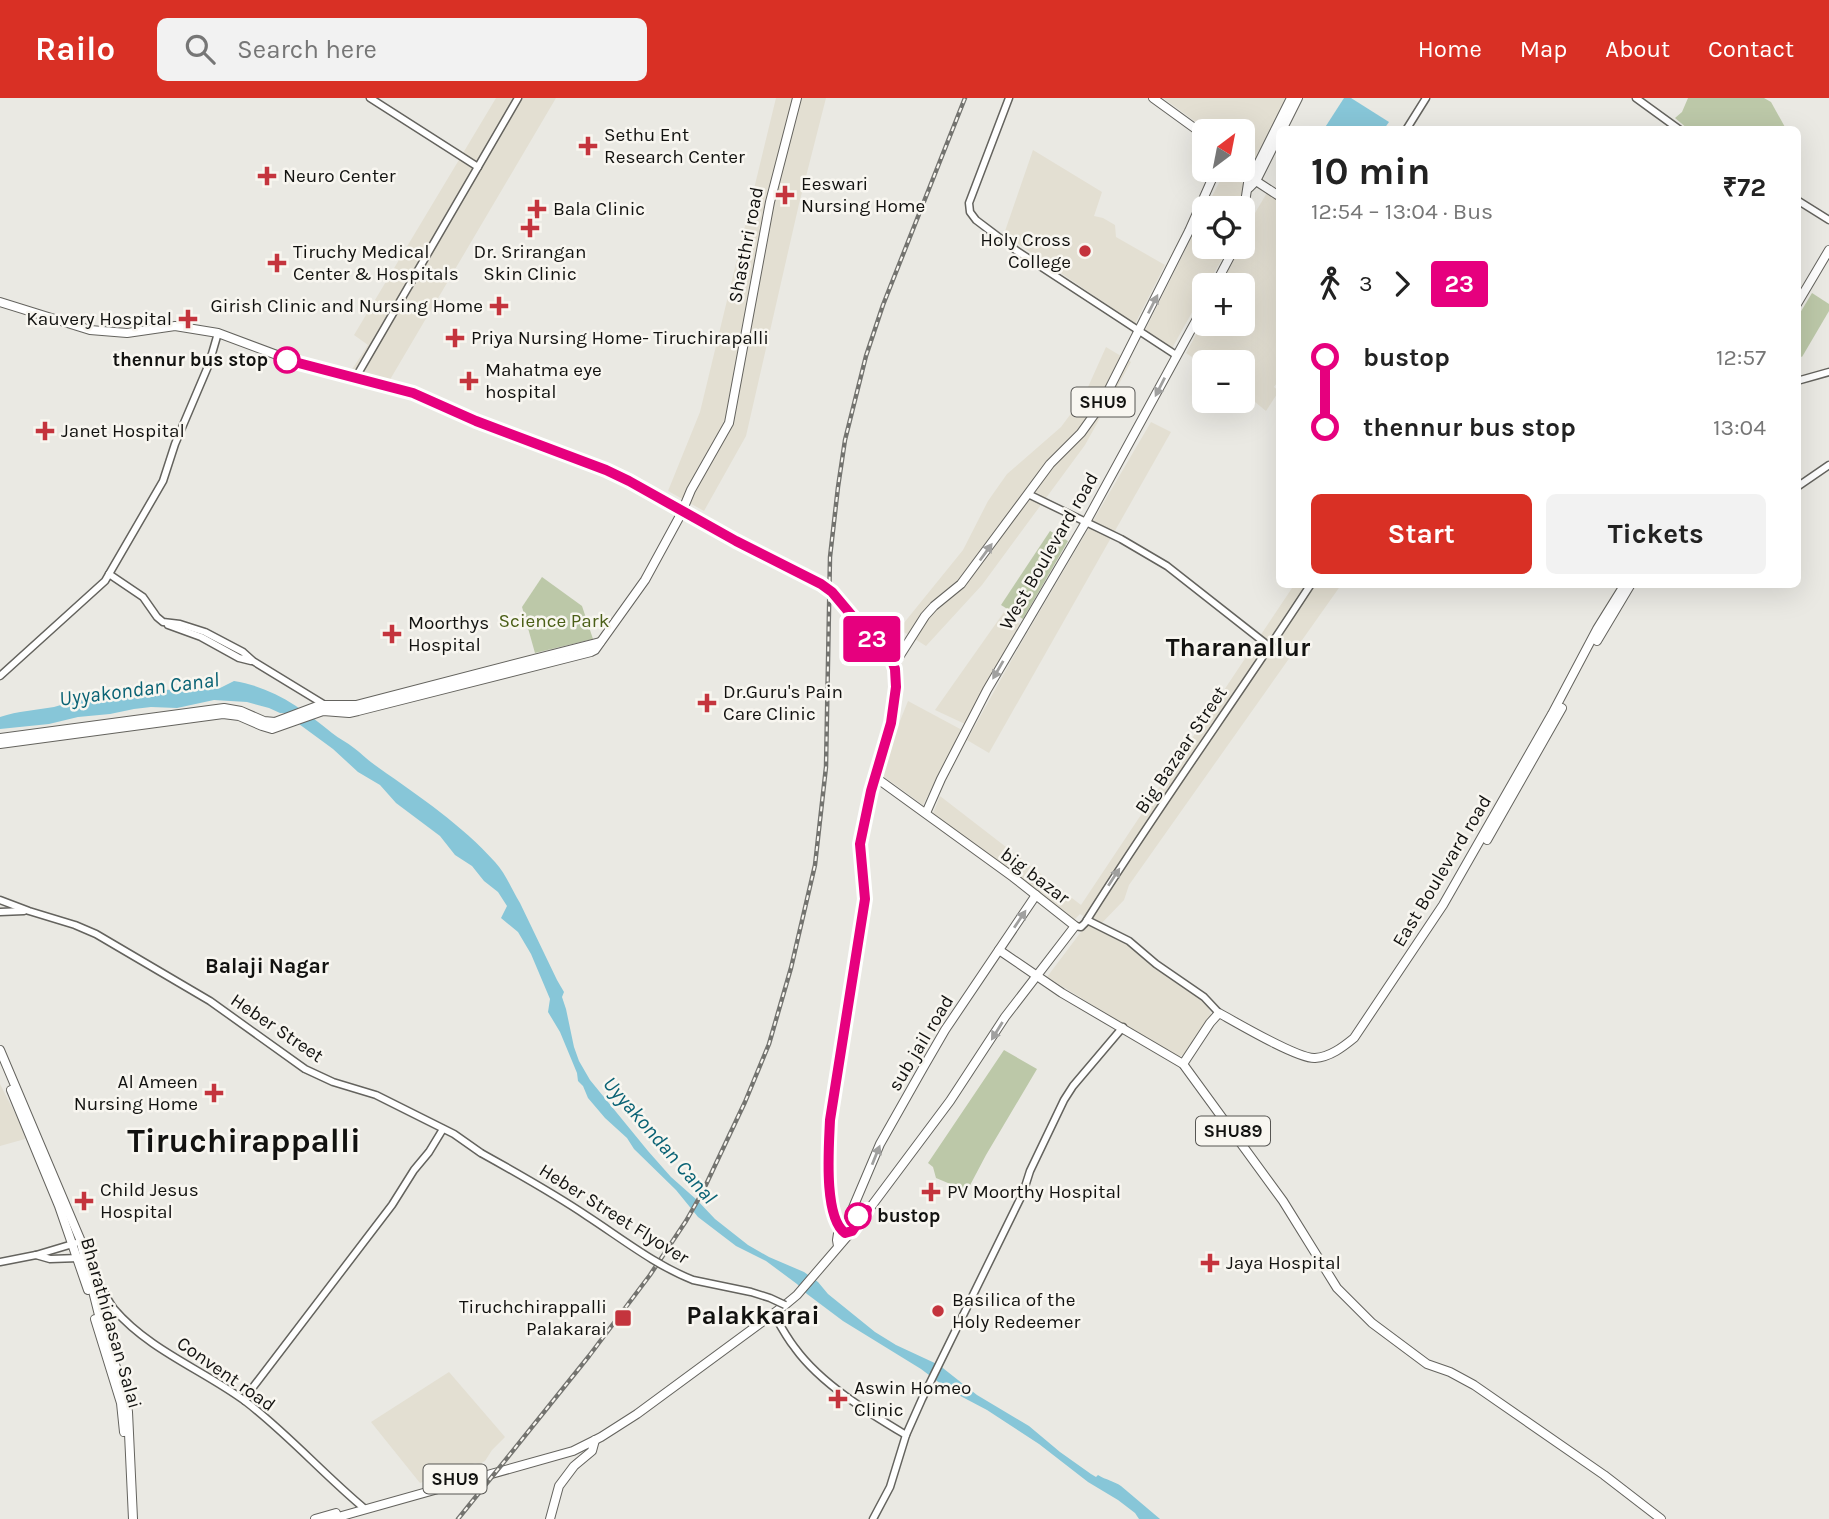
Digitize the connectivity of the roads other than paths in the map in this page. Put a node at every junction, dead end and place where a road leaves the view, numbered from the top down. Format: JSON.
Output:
{"nodes":[{"id":1,"x":370,"y":98,"type":"edge"},
{"id":2,"x":518,"y":98,"type":"edge"},
{"id":3,"x":797,"y":98,"type":"edge"},
{"id":4,"x":1009,"y":98,"type":"edge"},
{"id":5,"x":1153,"y":98,"type":"edge"},
{"id":6,"x":1291,"y":98,"type":"edge"},
{"id":7,"x":1298,"y":98,"type":"edge"},
{"id":8,"x":1426,"y":98,"type":"edge"},
{"id":9,"x":1636,"y":98,"type":"edge"},
{"id":10,"x":1192,"y":126,"type":"edge"},
{"id":11,"x":1277,"y":126,"type":"edge"},
{"id":12,"x":1284,"y":126,"type":"edge"},
{"id":13,"x":1408,"y":126,"type":"edge"},
{"id":14,"x":1674,"y":126,"type":"edge"},
{"id":15,"x":1276,"y":128,"type":"edge"},
{"id":16,"x":1276,"y":141,"type":"edge"},
{"id":17,"x":478,"y":167,"type":"junction"},
{"id":18,"x":1255,"y":170,"type":"edge"},
{"id":19,"x":1256,"y":181,"type":"junction"},
{"id":20,"x":1211,"y":182,"type":"edge"},
{"id":21,"x":1247,"y":182,"type":"edge"},
{"id":22,"x":1249,"y":188,"type":"junction"},
{"id":23,"x":1276,"y":194,"type":"edge"},
{"id":24,"x":1247,"y":196,"type":"edge"},
{"id":25,"x":1801,"y":202,"type":"edge"},
{"id":26,"x":1829,"y":220,"type":"edge"},
{"id":27,"x":1829,"y":242,"type":"edge"},
{"id":28,"x":1829,"y":250,"type":"edge"},
{"id":29,"x":1801,"y":288,"type":"edge"},
{"id":30,"x":1801,"y":297,"type":"edge"},
{"id":31,"x":0,"y":302,"type":"edge"},
{"id":32,"x":1192,"y":327,"type":"edge"},
{"id":33,"x":1139,"y":331,"type":"junction"},
{"id":34,"x":218,"y":333,"type":"junction"},
{"id":35,"x":1176,"y":355,"type":"junction"},
{"id":36,"x":1829,"y":372,"type":"edge"},
{"id":37,"x":356,"y":377,"type":"junction"},
{"id":38,"x":1801,"y":380,"type":"edge"},
{"id":39,"x":1829,"y":465,"type":"edge"},
{"id":40,"x":1801,"y":484,"type":"edge"},
{"id":41,"x":1028,"y":494,"type":"junction"},
{"id":42,"x":1086,"y":522,"type":"junction"},
{"id":43,"x":109,"y":574,"type":"junction"},
{"id":44,"x":1308,"y":588,"type":"edge"},
{"id":45,"x":1623,"y":588,"type":"edge"},
{"id":46,"x":1629,"y":588,"type":"edge"},
{"id":47,"x":600,"y":642,"type":"junction"},
{"id":48,"x":1270,"y":647,"type":"junction"},
{"id":49,"x":886,"y":652,"type":"junction"},
{"id":50,"x":901,"y":653,"type":"junction"},
{"id":51,"x":895,"y":669,"type":"junction"},
{"id":52,"x":0,"y":676,"type":"edge"},
{"id":53,"x":324,"y":705,"type":"junction"},
{"id":54,"x":312,"y":711,"type":"junction"},
{"id":55,"x":331,"y":711,"type":"junction"},
{"id":56,"x":285,"y":723,"type":"junction"},
{"id":57,"x":0,"y":738,"type":"edge"},
{"id":58,"x":0,"y":744,"type":"edge"},
{"id":59,"x":875,"y":777,"type":"junction"},
{"id":60,"x":926,"y":813,"type":"junction"},
{"id":61,"x":1036,"y":895,"type":"junction"},
{"id":62,"x":0,"y":900,"type":"edge"},
{"id":63,"x":29,"y":911,"type":"junction"},
{"id":64,"x":0,"y":912,"type":"edge"},
{"id":65,"x":1087,"y":920,"type":"junction"},
{"id":66,"x":1075,"y":926,"type":"junction"},
{"id":67,"x":999,"y":950,"type":"junction"},
{"id":68,"x":1037,"y":977,"type":"junction"},
{"id":69,"x":1219,"y":1013,"type":"junction"},
{"id":70,"x":1368,"y":1020,"type":"junction"},
{"id":71,"x":1123,"y":1027,"type":"junction"},
{"id":72,"x":0,"y":1050,"type":"edge"},
{"id":73,"x":0,"y":1064,"type":"edge"},
{"id":74,"x":1183,"y":1064,"type":"junction"},
{"id":75,"x":29,"y":1125,"type":"junction"},
{"id":76,"x":443,"y":1129,"type":"junction"},
{"id":77,"x":472,"y":1147,"type":"joint"},
{"id":78,"x":833,"y":1209,"type":"junction"},
{"id":79,"x":867,"y":1210,"type":"junction"},
{"id":80,"x":847,"y":1218,"type":"junction"},
{"id":81,"x":839,"y":1227,"type":"junction"},
{"id":82,"x":853,"y":1229,"type":"junction"},
{"id":83,"x":77,"y":1243,"type":"junction"},
{"id":84,"x":837,"y":1249,"type":"junction"},
{"id":85,"x":36,"y":1255,"type":"junction"},
{"id":86,"x":82,"y":1258,"type":"junction"},
{"id":87,"x":0,"y":1262,"type":"edge"},
{"id":88,"x":785,"y":1305,"type":"junction"},
{"id":89,"x":775,"y":1316,"type":"dead end"},
{"id":90,"x":245,"y":1402,"type":"junction"},
{"id":91,"x":906,"y":1435,"type":"junction"},
{"id":92,"x":595,"y":1440,"type":"junction"},
{"id":93,"x":363,"y":1507,"type":"junction"},
{"id":94,"x":130,"y":1519,"type":"edge"},
{"id":95,"x":315,"y":1519,"type":"edge"},
{"id":96,"x":331,"y":1519,"type":"edge"},
{"id":97,"x":550,"y":1519,"type":"edge"},
{"id":98,"x":873,"y":1519,"type":"edge"},
{"id":99,"x":1661,"y":1519,"type":"edge"}],
"edges":[{"from":1,"to":17,"type":"street"},
{"from":2,"to":17,"type":"street"},
{"from":3,"to":47,"type":"main road","name":"Shasthri road"},
{"from":4,"to":33,"type":"street"},
{"from":5,"to":10,"type":"main road"},
{"from":6,"to":11,"type":"main road"},
{"from":7,"to":12,"type":"main road"},
{"from":8,"to":13,"type":"street"},
{"from":9,"to":14,"type":"street"},
{"from":15,"to":18,"type":"main road"},
{"from":16,"to":19,"type":"main road"},
{"from":17,"to":37,"type":"street"},
{"from":19,"to":22,"type":"main road"},
{"from":19,"to":23,"type":"main road"},
{"from":33,"to":20,"type":"main road","number":"SHU9","one_way":true},
{"from":21,"to":22,"type":"main road"},
{"from":22,"to":24,"type":"main road"},
{"from":25,"to":26,"type":"street"},
{"from":27,"to":29,"type":"main road"},
{"from":28,"to":30,"type":"main road"},
{"from":31,"to":34,"type":"main road"},
{"from":32,"to":35,"type":"main road","name":"West Boulevard road"},
{"from":33,"to":35,"type":"street"},
{"from":33,"to":41,"type":"main road","number":"SHU9"},
{"from":34,"to":37,"type":"main road"},
{"from":34,"to":43,"type":"street"},
{"from":35,"to":42,"type":"main road","name":"West Boulevard road","one_way":true},
{"from":36,"to":38,"type":"street"},
{"from":37,"to":49,"type":"main road","bridge":true},
{"from":39,"to":40,"type":"street"},
{"from":41,"to":42,"type":"street"},
{"from":50,"to":41,"type":"main road","number":"SHU9","one_way":true},
{"from":42,"to":48,"type":"street"},
{"from":42,"to":60,"type":"main road","name":"West Boulevard road","one_way":true},
{"from":43,"to":52,"type":"street"},
{"from":43,"to":53,"type":"street"},
{"from":44,"to":48,"type":"street","name":"Big Bazaar Street"},
{"from":45,"to":70,"type":"main road","name":"East Boulevard road"},
{"from":46,"to":70,"type":"main road"},
{"from":47,"to":53,"type":"main road"},
{"from":47,"to":55,"type":"main road"},
{"from":65,"to":48,"type":"street","name":"Big Bazaar Street","one_way":true},
{"from":49,"to":50,"type":"main road"},
{"from":49,"to":51,"type":"main road"},
{"from":50,"to":51,"type":"main road","number":"SHU9"},
{"from":51,"to":59,"type":"main road","number":"SHU9"},
{"from":53,"to":54,"type":"main road"},
{"from":53,"to":55,"type":"street"},
{"from":54,"to":55,"type":"main road"},
{"from":54,"to":56,"type":"main road"},
{"from":56,"to":57,"type":"main road"},
{"from":56,"to":58,"type":"main road"},
{"from":59,"to":60,"type":"main road","name":"big bazar"},
{"from":59,"to":78,"type":"main road","number":"SHU9"},
{"from":60,"to":61,"type":"main road","name":"big bazar"},
{"from":61,"to":66,"type":"main road","name":"big bazar"},
{"from":67,"to":61,"type":"main road","name":"sub jail road","one_way":true},
{"from":62,"to":63,"type":"street","name":"Heber Street"},
{"from":63,"to":64,"type":"street"},
{"from":63,"to":76,"type":"street","name":"Heber Street"},
{"from":65,"to":66,"type":"street"},
{"from":65,"to":69,"type":"street"},
{"from":66,"to":68,"type":"main road","name":"big bazar"},
{"from":67,"to":68,"type":"main road"},
{"from":80,"to":67,"type":"main road","name":"sub jail road","one_way":true},
{"from":68,"to":71,"type":"main road","number":"SHU89"},
{"from":68,"to":79,"type":"main road","name":"big bazar","one_way":true},
{"from":69,"to":70,"type":"main road","name":"East Boulevard road"},
{"from":69,"to":74,"type":"main road"},
{"from":71,"to":74,"type":"main road","number":"SHU89"},
{"from":71,"to":91,"type":"street"},
{"from":72,"to":75,"type":"main road","name":"Bharathidasan Salai"},
{"from":73,"to":75,"type":"main road","name":"Bharathidasan Salai"},
{"from":74,"to":99,"type":"main road","number":"SHU89"},
{"from":75,"to":83,"type":"main road","name":"Bharathidasan Salai"},
{"from":76,"to":77,"type":"street","name":"Heber Street"},
{"from":76,"to":90,"type":"street"},
{"from":77,"to":88,"type":"street","name":"Heber Street Flyover","bridge":true},
{"from":78,"to":80,"type":"main road"},
{"from":78,"to":81,"type":"main road","number":"SHU9"},
{"from":79,"to":80,"type":"main road"},
{"from":79,"to":82,"type":"main road","name":"big bazar"},
{"from":80,"to":81,"type":"main road","number":"SHU9"},
{"from":80,"to":82,"type":"main road"},
{"from":81,"to":82,"type":"main road"},
{"from":81,"to":84,"type":"main road","number":"SHU9"},
{"from":82,"to":84,"type":"main road","number":"SHU9"},
{"from":83,"to":85,"type":"street"},
{"from":83,"to":86,"type":"main road","name":"Bharathidasan Salai"},
{"from":84,"to":88,"type":"main road","number":"SHU9"},
{"from":85,"to":86,"type":"street"},
{"from":85,"to":87,"type":"street"},
{"from":86,"to":90,"type":"street","name":"Convent road"},
{"from":86,"to":94,"type":"main road","name":"Bharathidasan Salai"},
{"from":88,"to":92,"type":"main road","number":"SHU9"},
{"from":89,"to":91,"type":"street"},
{"from":90,"to":93,"type":"street","name":"Convent road"},
{"from":91,"to":98,"type":"street"},
{"from":92,"to":93,"type":"main road","number":"SHU9"},
{"from":92,"to":97,"type":"main road"},
{"from":93,"to":95,"type":"main road","number":"SHU9"},
{"from":93,"to":96,"type":"main road","number":"SHU9"}]}
